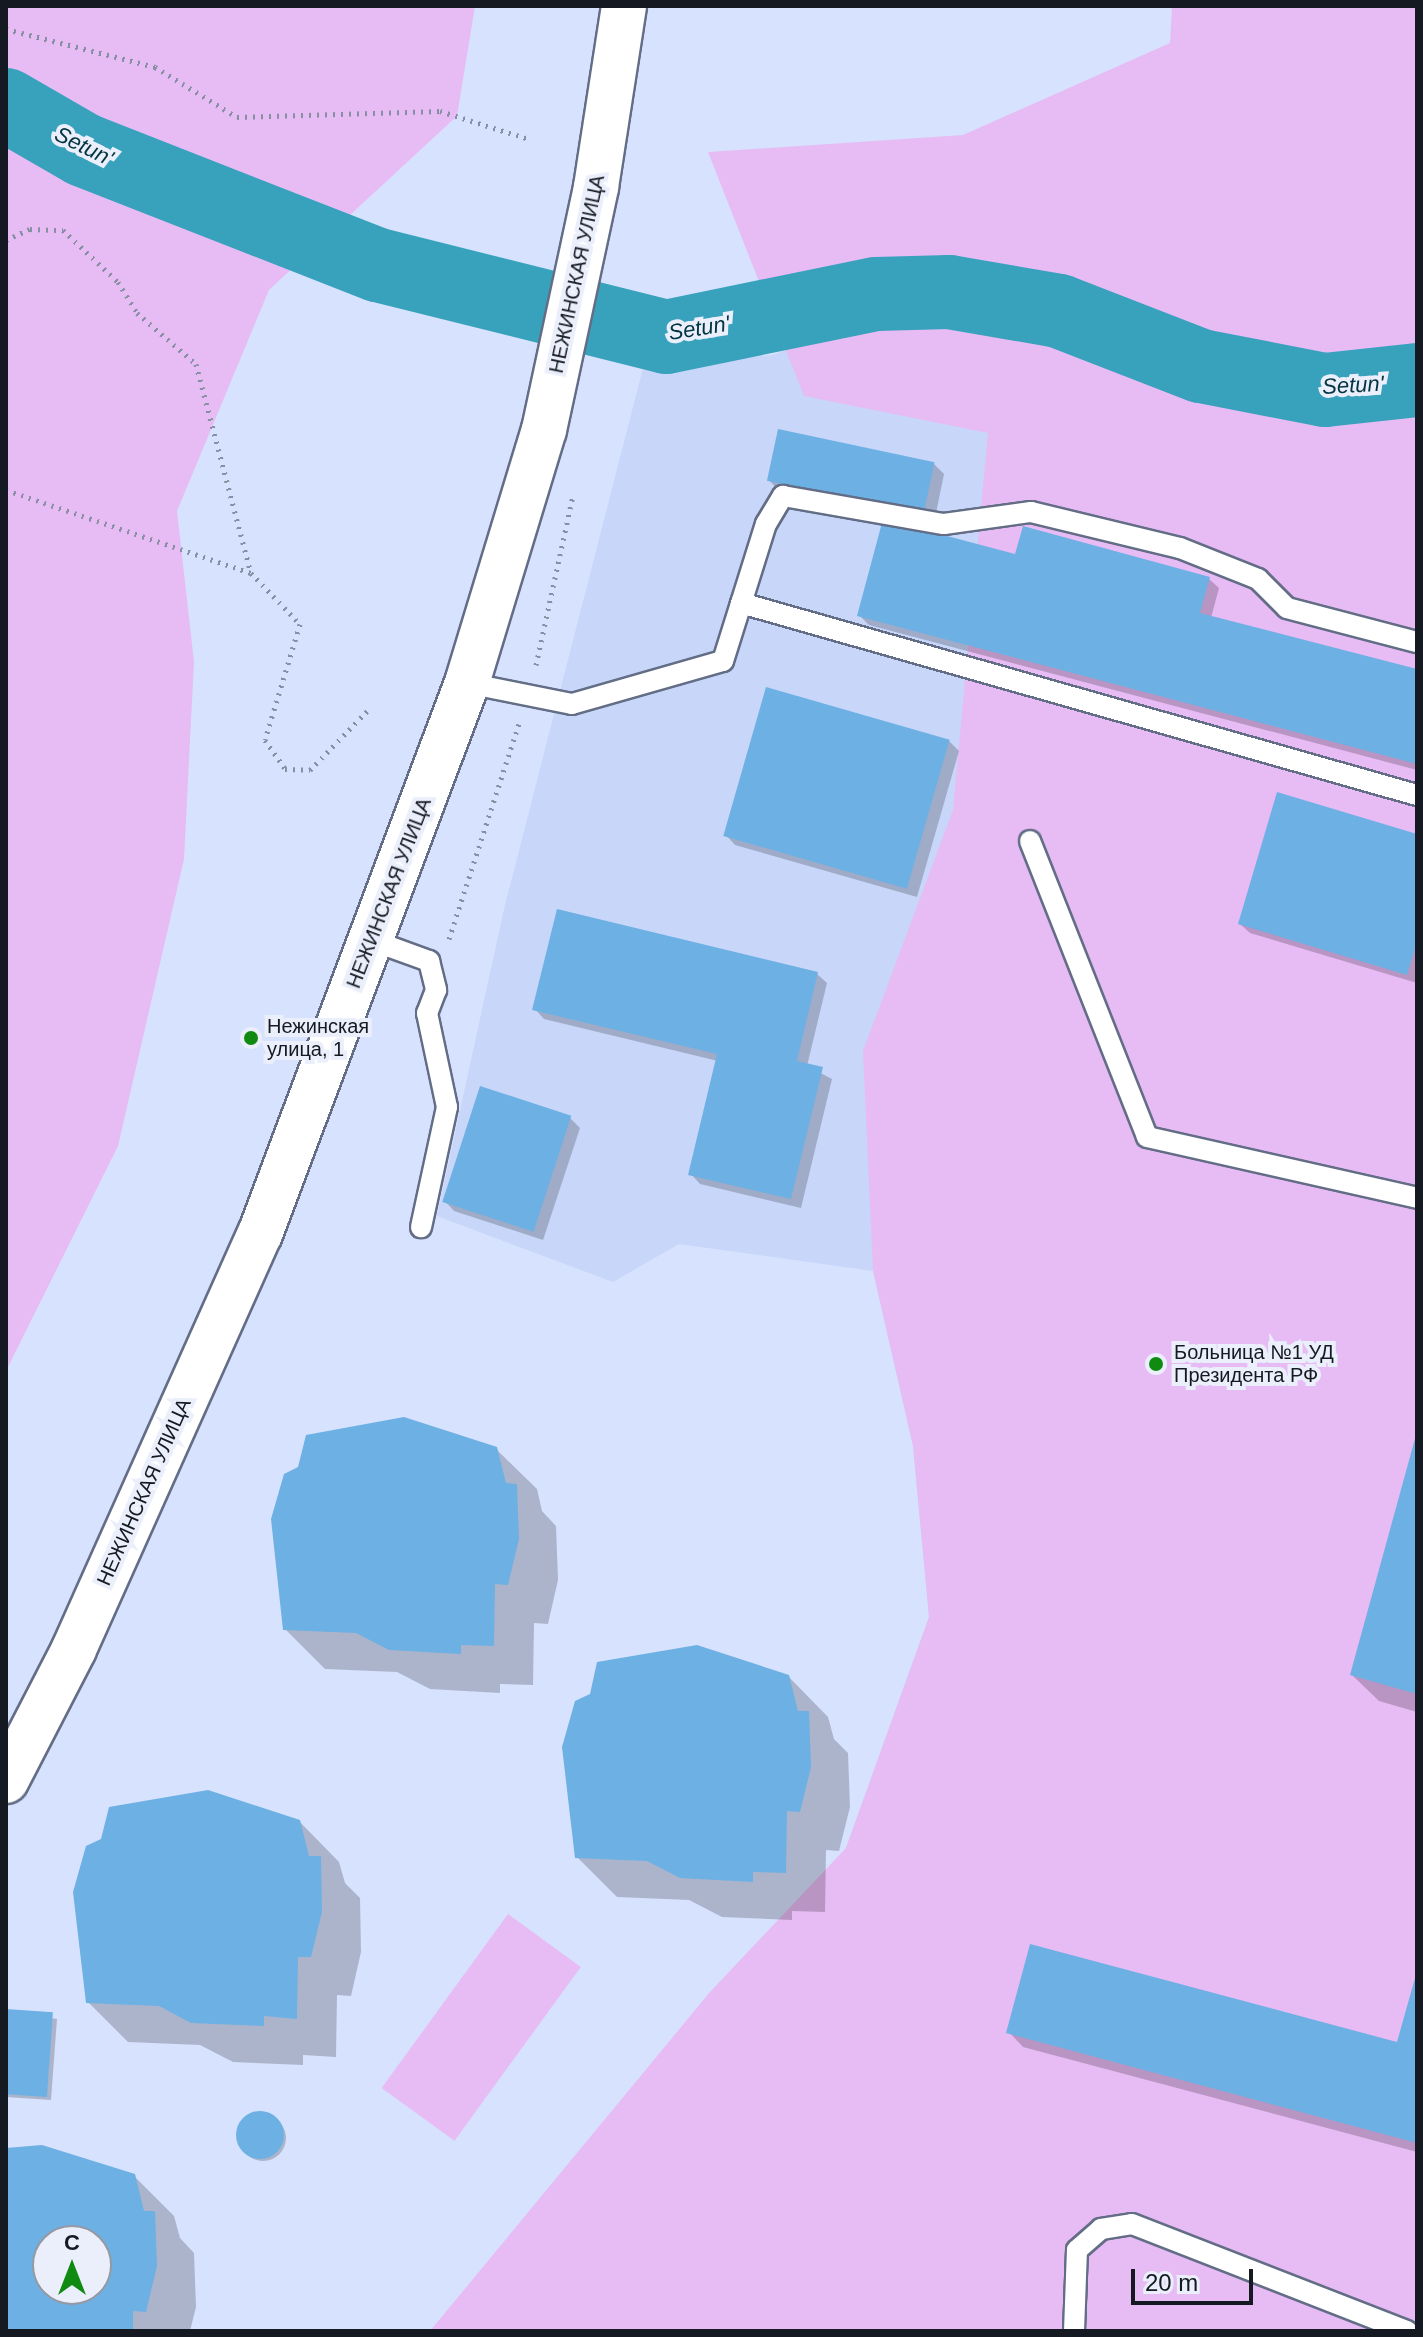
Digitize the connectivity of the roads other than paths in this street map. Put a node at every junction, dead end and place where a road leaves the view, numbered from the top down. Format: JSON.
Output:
{"nodes":[{"id":1,"x":624,"y":6,"type":"edge"},
{"id":2,"x":741,"y":603,"type":"junction"},
{"id":3,"x":1417,"y":642,"type":"edge"},
{"id":4,"x":467,"y":683,"type":"junction"},
{"id":5,"x":1417,"y":795,"type":"edge"},
{"id":6,"x":1030,"y":841,"type":"dead end"},
{"id":7,"x":371,"y":940,"type":"junction"},
{"id":8,"x":1417,"y":1198,"type":"edge"},
{"id":9,"x":421,"y":1227,"type":"dead end"},
{"id":10,"x":6,"y":1781,"type":"edge"},
{"id":11,"x":1074,"y":2331,"type":"edge"},
{"id":12,"x":1407,"y":2331,"type":"edge"}],
"edges":[{"from":1,"to":4,"type":"street","name":"НЕЖИНСКАЯ УЛИЦА"},
{"from":2,"to":3,"type":"lane"},
{"from":2,"to":4,"type":"lane"},
{"from":2,"to":5,"type":"lane"},
{"from":4,"to":7,"type":"street","name":"НЕЖИНСКАЯ УЛИЦА"},
{"from":6,"to":8,"type":"lane"},
{"from":7,"to":9,"type":"lane"},
{"from":7,"to":10,"type":"street","name":"НЕЖИНСКАЯ УЛИЦА"},
{"from":11,"to":12,"type":"lane"}]}
